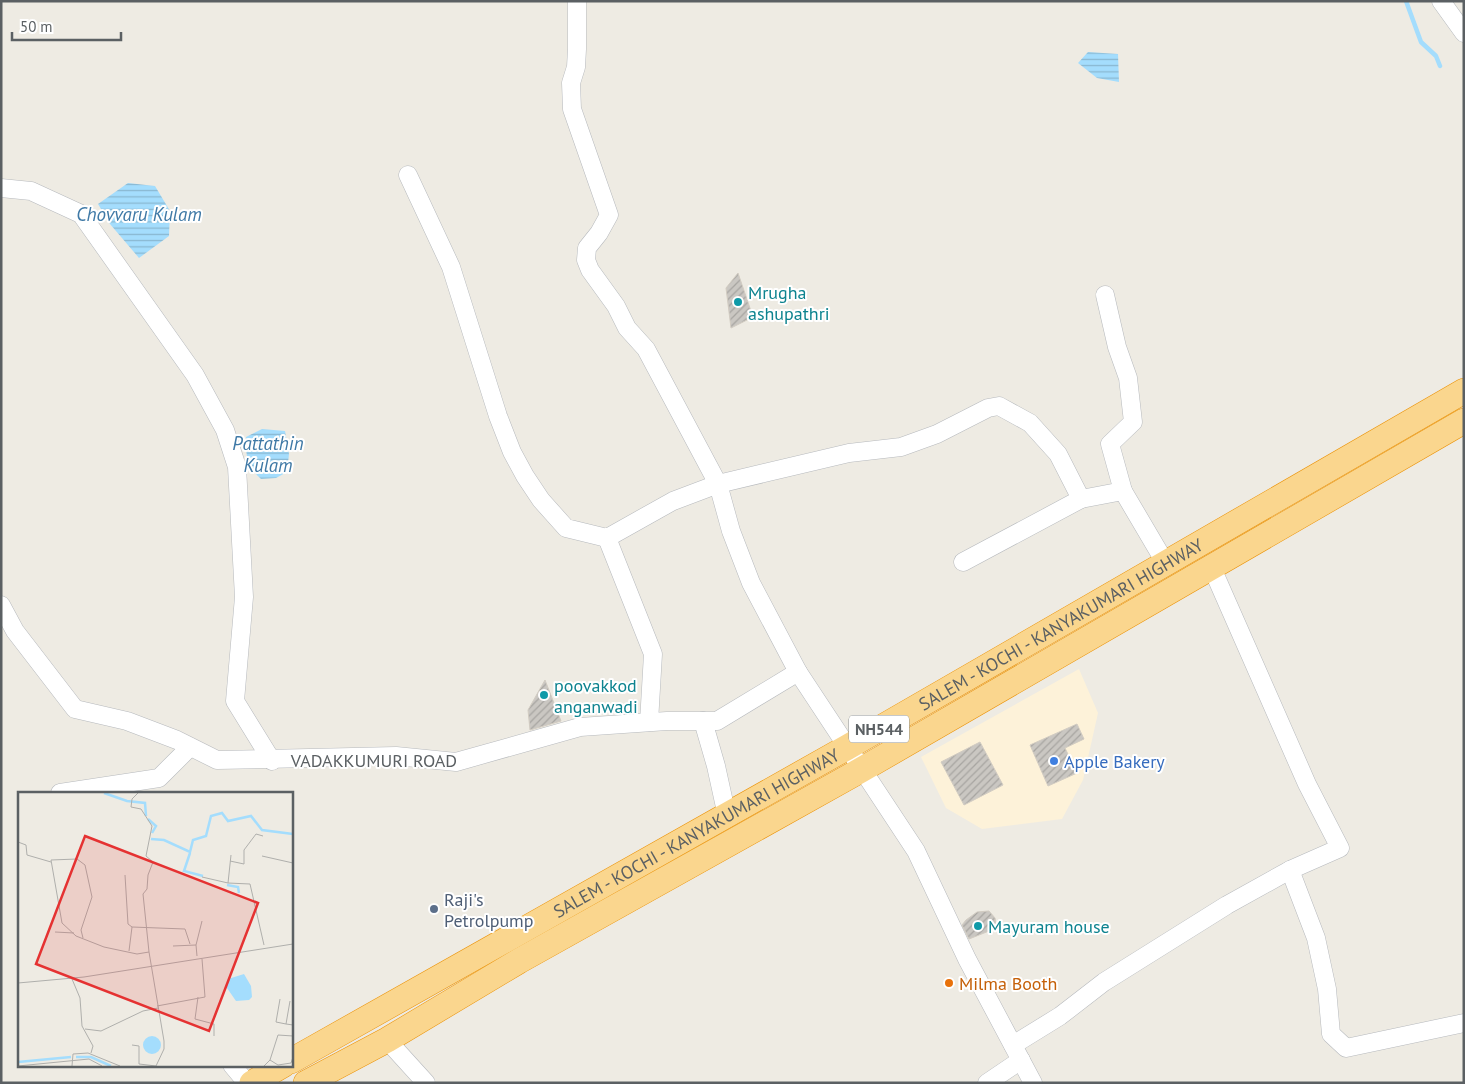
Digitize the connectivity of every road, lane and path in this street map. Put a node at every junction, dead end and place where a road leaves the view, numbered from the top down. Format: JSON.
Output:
{"nodes":[{"id":1,"x":577,"y":1,"type":"edge"},
{"id":2,"x":1441,"y":1,"type":"edge"},
{"id":3,"x":1464,"y":33,"type":"edge"},
{"id":4,"x":408,"y":175,"type":"dead end"},
{"id":5,"x":1,"y":188,"type":"edge"},
{"id":6,"x":1105,"y":295,"type":"dead end"},
{"id":7,"x":1464,"y":391,"type":"edge"},
{"id":8,"x":1464,"y":421,"type":"edge"},
{"id":9,"x":718,"y":484,"type":"junction"},
{"id":10,"x":1123,"y":491,"type":"junction"},
{"id":11,"x":1081,"y":499,"type":"junction"},
{"id":12,"x":607,"y":538,"type":"junction"},
{"id":13,"x":963,"y":562,"type":"dead end"},
{"id":14,"x":1166,"y":564,"type":"junction"},
{"id":15,"x":1212,"y":568,"type":"junction"},
{"id":16,"x":1,"y":605,"type":"edge"},
{"id":17,"x":798,"y":672,"type":"junction"},
{"id":18,"x":703,"y":720,"type":"junction"},
{"id":19,"x":648,"y":722,"type":"junction"},
{"id":20,"x":190,"y":747,"type":"junction"},
{"id":21,"x":846,"y":748,"type":"junction"},
{"id":22,"x":272,"y":760,"type":"junction"},
{"id":23,"x":861,"y":770,"type":"junction"},
{"id":24,"x":67,"y":792,"type":"edge"},
{"id":25,"x":727,"y":816,"type":"junction"},
{"id":26,"x":1290,"y":870,"type":"junction"},
{"id":27,"x":1464,"y":1023,"type":"edge"},
{"id":28,"x":387,"y":1040,"type":"junction"},
{"id":29,"x":1017,"y":1053,"type":"junction"},
{"id":30,"x":292,"y":1060,"type":"edge"},
{"id":31,"x":233,"y":1066,"type":"edge"},
{"id":32,"x":281,"y":1066,"type":"edge"},
{"id":33,"x":248,"y":1083,"type":"edge"},
{"id":34,"x":252,"y":1083,"type":"edge"},
{"id":35,"x":306,"y":1083,"type":"edge"},
{"id":36,"x":426,"y":1083,"type":"edge"},
{"id":37,"x":987,"y":1083,"type":"edge"},
{"id":38,"x":1033,"y":1083,"type":"edge"}],
"edges":[{"from":1,"to":9,"type":"street"},
{"from":2,"to":3,"type":"street"},
{"from":4,"to":12,"type":"street"},
{"from":5,"to":22,"type":"street"},
{"from":6,"to":10,"type":"street"},
{"from":7,"to":14,"type":"highway","name":"SALEM - KOCHI - KANYAKUMARI HIGHWAY","number":"NH544"},
{"from":8,"to":15,"type":"highway","name":"SALEM - KOCHI - KANYAKUMARI HIGHWAY","number":"NH544"},
{"from":9,"to":11,"type":"street"},
{"from":9,"to":12,"type":"street"},
{"from":9,"to":17,"type":"street"},
{"from":10,"to":11,"type":"street"},
{"from":10,"to":14,"type":"street"},
{"from":11,"to":13,"type":"street"},
{"from":12,"to":19,"type":"street"},
{"from":14,"to":21,"type":"highway","name":"SALEM - KOCHI - KANYAKUMARI HIGHWAY","number":"NH544"},
{"from":15,"to":23,"type":"highway","name":"SALEM - KOCHI - KANYAKUMARI HIGHWAY","number":"NH544"},
{"from":15,"to":26,"type":"street"},
{"from":16,"to":20,"type":"street","name":"VADAKKUMURI ROAD"},
{"from":17,"to":18,"type":"street","name":"VADAKKUMURI ROAD"},
{"from":17,"to":21,"type":"street"},
{"from":18,"to":19,"type":"street","name":"VADAKKUMURI ROAD"},
{"from":18,"to":25,"type":"street"},
{"from":19,"to":22,"type":"street","name":"VADAKKUMURI ROAD"},
{"from":20,"to":22,"type":"street","name":"VADAKKUMURI ROAD"},
{"from":20,"to":24,"type":"street"},
{"from":21,"to":23,"type":"street"},
{"from":21,"to":25,"type":"highway","name":"SALEM - KOCHI - KANYAKUMARI HIGHWAY","number":"NH544"},
{"from":23,"to":28,"type":"highway","name":"SALEM - KOCHI - KANYAKUMARI HIGHWAY","number":"NH544"},
{"from":23,"to":29,"type":"street"},
{"from":25,"to":30,"type":"highway","name":"SALEM - KOCHI - KANYAKUMARI HIGHWAY","number":"NH544"},
{"from":26,"to":27,"type":"street"},
{"from":26,"to":29,"type":"street"},
{"from":28,"to":35,"type":"highway","name":"SALEM - KOCHI - KANYAKUMARI HIGHWAY","number":"NH544"},
{"from":28,"to":36,"type":"street"},
{"from":29,"to":37,"type":"street"},
{"from":29,"to":38,"type":"street"},
{"from":31,"to":33,"type":"street"},
{"from":32,"to":34,"type":"highway"}]}
